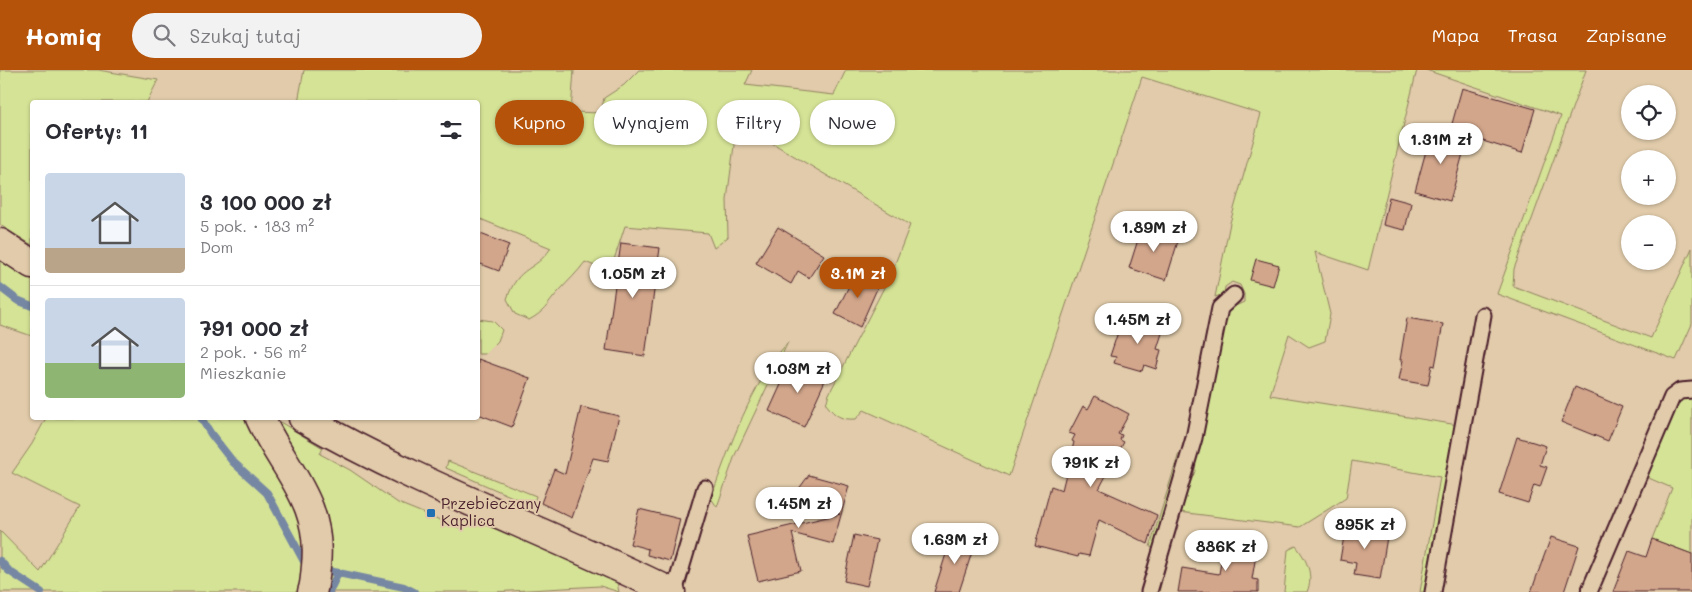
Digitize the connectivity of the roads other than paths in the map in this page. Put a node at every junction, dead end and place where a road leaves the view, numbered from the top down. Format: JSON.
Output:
{"nodes":[{"id":1,"x":0,"y":243,"type":"edge"},
{"id":2,"x":30,"y":263,"type":"edge"},
{"id":3,"x":1234,"y":295,"type":"dead end"},
{"id":4,"x":1483,"y":315,"type":"dead end"},
{"id":5,"x":1692,"y":390,"type":"edge"},
{"id":6,"x":261,"y":420,"type":"edge"},
{"id":7,"x":307,"y":420,"type":"edge"},
{"id":8,"x":705,"y":488,"type":"dead end"},
{"id":9,"x":312,"y":592,"type":"edge"},
{"id":10,"x":672,"y":592,"type":"edge"},
{"id":11,"x":1149,"y":592,"type":"edge"},
{"id":12,"x":1433,"y":592,"type":"edge"},
{"id":13,"x":1589,"y":592,"type":"edge"}],
"edges":[{"from":1,"to":2,"type":"street"},
{"from":3,"to":11,"type":"lane"},
{"from":4,"to":12,"type":"lane"},
{"from":5,"to":13,"type":"lane"},
{"from":6,"to":9,"type":"street"},
{"from":7,"to":10,"type":"street"},
{"from":8,"to":10,"type":"lane"}]}
